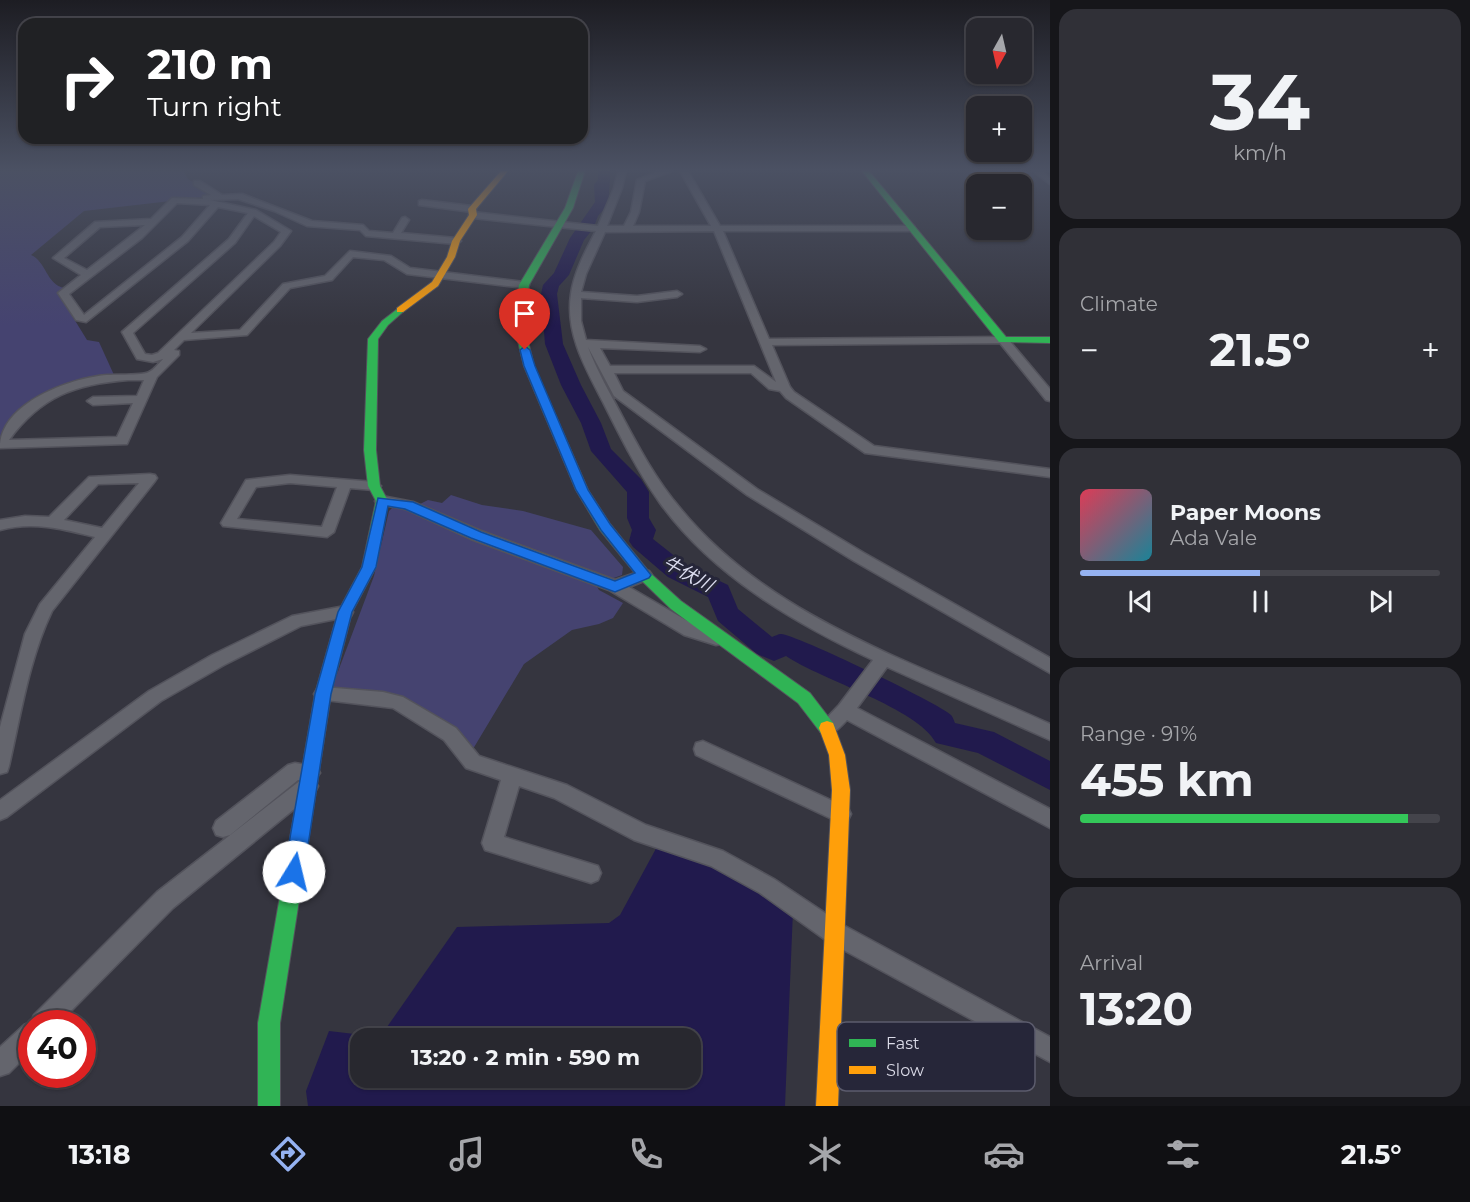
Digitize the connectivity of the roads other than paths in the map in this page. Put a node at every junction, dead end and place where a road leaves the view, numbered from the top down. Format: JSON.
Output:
{"nodes":[{"id":1,"x":152,"y":222,"type":"edge"},
{"id":2,"x":135,"y":223,"type":"edge"},
{"id":3,"x":199,"y":223,"type":"edge"},
{"id":4,"x":246,"y":223,"type":"edge"},
{"id":5,"x":271,"y":223,"type":"edge"},
{"id":6,"x":307,"y":223,"type":"edge"},
{"id":7,"x":403,"y":223,"type":"edge"},
{"id":8,"x":467,"y":223,"type":"edge"},
{"id":9,"x":552,"y":223,"type":"edge"},
{"id":10,"x":603,"y":223,"type":"edge"},
{"id":11,"x":630,"y":223,"type":"edge"},
{"id":12,"x":714,"y":223,"type":"edge"},
{"id":13,"x":907,"y":223,"type":"edge"},
{"id":14,"x":562,"y":224,"type":"junction"},
{"id":15,"x":601,"y":228,"type":"junction"},
{"id":16,"x":717,"y":228,"type":"junction"},
{"id":17,"x":911,"y":228,"type":"junction"},
{"id":18,"x":627,"y":229,"type":"junction"},
{"id":19,"x":395,"y":236,"type":"junction"},
{"id":20,"x":456,"y":241,"type":"junction"},
{"id":21,"x":87,"y":274,"type":"junction"},
{"id":22,"x":443,"y":274,"type":"junction"},
{"id":23,"x":328,"y":278,"type":"junction"},
{"id":24,"x":524,"y":285,"type":"junction"},
{"id":25,"x":316,"y":294,"type":"dead end"},
{"id":26,"x":677,"y":294,"type":"dead end"},
{"id":27,"x":575,"y":295,"type":"junction"},
{"id":28,"x":184,"y":337,"type":"junction"},
{"id":29,"x":1004,"y":340,"type":"junction"},
{"id":30,"x":1050,"y":340,"type":"edge"},
{"id":31,"x":765,"y":342,"type":"junction"},
{"id":32,"x":586,"y":343,"type":"junction"},
{"id":33,"x":700,"y":349,"type":"dead end"},
{"id":34,"x":607,"y":370,"type":"junction"},
{"id":35,"x":152,"y":376,"type":"junction"},
{"id":36,"x":784,"y":388,"type":"junction"},
{"id":37,"x":1050,"y":397,"type":"edge"},
{"id":38,"x":141,"y":399,"type":"junction"},
{"id":39,"x":93,"y":401,"type":"dead end"},
{"id":40,"x":1050,"y":473,"type":"edge"},
{"id":41,"x":345,"y":484,"type":"junction"},
{"id":42,"x":374,"y":486,"type":"junction"},
{"id":43,"x":382,"y":501,"type":"junction"},
{"id":44,"x":52,"y":524,"type":"junction"},
{"id":45,"x":0,"y":525,"type":"edge"},
{"id":46,"x":105,"y":534,"type":"junction"},
{"id":47,"x":644,"y":575,"type":"junction"},
{"id":48,"x":615,"y":586,"type":"junction"},
{"id":49,"x":345,"y":612,"type":"junction"},
{"id":50,"x":723,"y":641,"type":"junction"},
{"id":51,"x":1046,"y":659,"type":"edge"},
{"id":52,"x":881,"y":662,"type":"junction"},
{"id":53,"x":323,"y":694,"type":"junction"},
{"id":54,"x":847,"y":707,"type":"junction"},
{"id":55,"x":6,"y":714,"type":"edge"},
{"id":56,"x":826,"y":727,"type":"junction"},
{"id":57,"x":1050,"y":732,"type":"edge"},
{"id":58,"x":703,"y":749,"type":"dead end"},
{"id":59,"x":0,"y":763,"type":"edge"},
{"id":60,"x":513,"y":776,"type":"junction"},
{"id":61,"x":309,"y":780,"type":"junction"},
{"id":62,"x":0,"y":811,"type":"edge"},
{"id":63,"x":841,"y":814,"type":"junction"},
{"id":64,"x":1050,"y":819,"type":"edge"},
{"id":65,"x":223,"y":828,"type":"dead end"},
{"id":66,"x":591,"y":873,"type":"dead end"},
{"id":67,"x":835,"y":933,"type":"junction"},
{"id":68,"x":55,"y":1010,"type":"edge"},
{"id":69,"x":999,"y":1022,"type":"edge"},
{"id":70,"x":1035,"y":1042,"type":"edge"},
{"id":71,"x":18,"y":1047,"type":"edge"},
{"id":72,"x":1050,"y":1050,"type":"edge"},
{"id":73,"x":0,"y":1065,"type":"edge"},
{"id":74,"x":269,"y":1106,"type":"edge"},
{"id":75,"x":827,"y":1106,"type":"edge"}],
"edges":[{"from":1,"to":21,"type":"street"},
{"from":2,"to":21,"type":"street"},
{"from":3,"to":21,"type":"street"},
{"from":4,"to":28,"type":"street"},
{"from":5,"to":28,"type":"street"},
{"from":6,"to":19,"type":"street"},
{"from":7,"to":19,"type":"street"},
{"from":8,"to":20,"type":"street"},
{"from":9,"to":14,"type":"street"},
{"from":10,"to":15,"type":"street"},
{"from":11,"to":18,"type":"street"},
{"from":12,"to":16,"type":"street"},
{"from":13,"to":17,"type":"street"},
{"from":14,"to":15,"type":"street"},
{"from":14,"to":24,"type":"street"},
{"from":15,"to":18,"type":"street"},
{"from":15,"to":27,"type":"street"},
{"from":16,"to":17,"type":"street"},
{"from":16,"to":18,"type":"street"},
{"from":16,"to":31,"type":"street"},
{"from":17,"to":29,"type":"street"},
{"from":19,"to":20,"type":"street"},
{"from":20,"to":22,"type":"street"},
{"from":22,"to":23,"type":"street"},
{"from":22,"to":24,"type":"street"},
{"from":22,"to":42,"type":"street"},
{"from":23,"to":25,"type":"street"},
{"from":23,"to":28,"type":"street"},
{"from":24,"to":47,"type":"street"},
{"from":26,"to":27,"type":"street"},
{"from":27,"to":32,"type":"street"},
{"from":28,"to":35,"type":"street"},
{"from":29,"to":30,"type":"street"},
{"from":29,"to":31,"type":"street"},
{"from":29,"to":37,"type":"street"},
{"from":31,"to":36,"type":"street"},
{"from":32,"to":33,"type":"street"},
{"from":32,"to":34,"type":"street"},
{"from":32,"to":52,"type":"street"},
{"from":34,"to":36,"type":"street"},
{"from":34,"to":51,"type":"street"},
{"from":35,"to":38,"type":"street"},
{"from":35,"to":38,"type":"street"},
{"from":36,"to":40,"type":"street"},
{"from":38,"to":39,"type":"street"},
{"from":41,"to":41,"type":"street"},
{"from":41,"to":42,"type":"street"},
{"from":42,"to":43,"type":"street"},
{"from":43,"to":48,"type":"street"},
{"from":43,"to":49,"type":"street"},
{"from":44,"to":45,"type":"street"},
{"from":44,"to":46,"type":"street"},
{"from":44,"to":46,"type":"street"},
{"from":46,"to":55,"type":"street"},
{"from":47,"to":48,"type":"street"},
{"from":47,"to":50,"type":"street"},
{"from":48,"to":50,"type":"street"},
{"from":49,"to":53,"type":"street"},
{"from":49,"to":62,"type":"street"},
{"from":50,"to":56,"type":"street"},
{"from":52,"to":54,"type":"street"},
{"from":52,"to":57,"type":"street"},
{"from":53,"to":60,"type":"street"},
{"from":53,"to":61,"type":"street"},
{"from":54,"to":56,"type":"street"},
{"from":54,"to":64,"type":"street"},
{"from":55,"to":59,"type":"street"},
{"from":56,"to":63,"type":"street"},
{"from":58,"to":63,"type":"street"},
{"from":60,"to":66,"type":"street"},
{"from":60,"to":67,"type":"street"},
{"from":61,"to":65,"type":"street"},
{"from":61,"to":68,"type":"street"},
{"from":61,"to":74,"type":"street"},
{"from":63,"to":67,"type":"street"},
{"from":67,"to":69,"type":"street"},
{"from":67,"to":75,"type":"street"},
{"from":70,"to":72,"type":"street"},
{"from":71,"to":73,"type":"street"}]}
